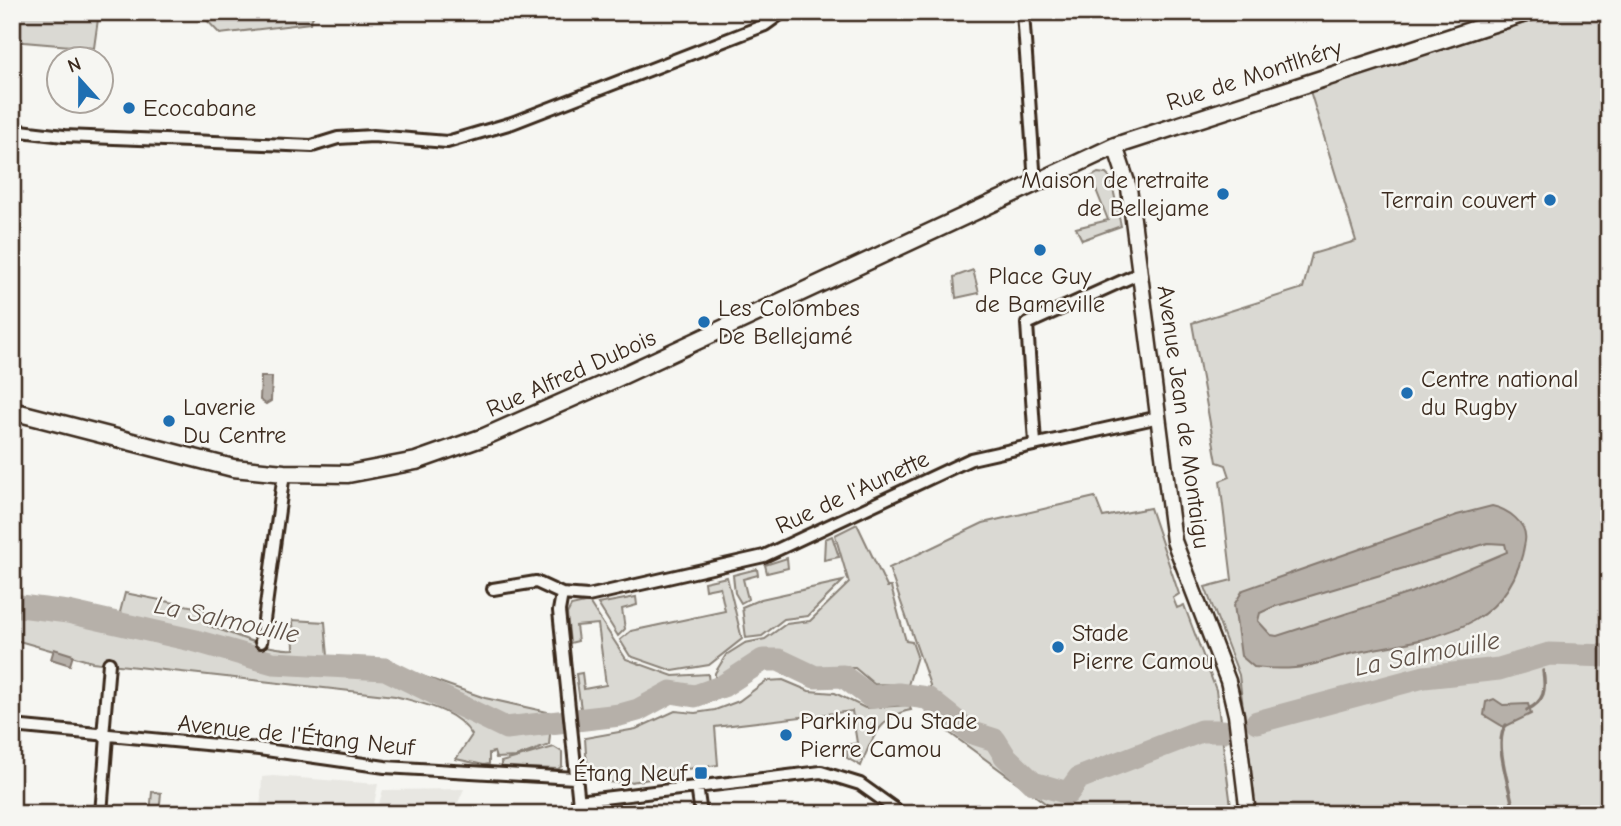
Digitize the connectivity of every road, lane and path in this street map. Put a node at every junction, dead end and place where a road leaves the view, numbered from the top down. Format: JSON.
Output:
{"nodes":[{"id":1,"x":783,"y":12,"type":"edge"},
{"id":2,"x":1023,"y":12,"type":"edge"},
{"id":3,"x":1528,"y":12,"type":"edge"},
{"id":4,"x":12,"y":130,"type":"edge"},
{"id":5,"x":1115,"y":146,"type":"junction"},
{"id":6,"x":1035,"y":183,"type":"junction"},
{"id":7,"x":1140,"y":273,"type":"junction"},
{"id":8,"x":12,"y":411,"type":"edge"},
{"id":9,"x":1159,"y":417,"type":"junction"},
{"id":10,"x":1035,"y":443,"type":"junction"},
{"id":11,"x":284,"y":473,"type":"junction"},
{"id":12,"x":493,"y":589,"type":"dead end"},
{"id":13,"x":562,"y":594,"type":"junction"},
{"id":14,"x":261,"y":642,"type":"dead end"},
{"id":15,"x":109,"y":663,"type":"dead end"},
{"id":16,"x":12,"y":726,"type":"edge"},
{"id":17,"x":105,"y":736,"type":"junction"},
{"id":18,"x":575,"y":778,"type":"junction"},
{"id":19,"x":697,"y":786,"type":"junction"},
{"id":20,"x":578,"y":801,"type":"junction"},
{"id":21,"x":102,"y":814,"type":"edge"},
{"id":22,"x":580,"y":814,"type":"edge"},
{"id":23,"x":701,"y":814,"type":"edge"},
{"id":24,"x":902,"y":814,"type":"edge"},
{"id":25,"x":1248,"y":814,"type":"edge"}],
"edges":[{"from":1,"to":4,"type":"street"},
{"from":2,"to":6,"type":"street"},
{"from":3,"to":5,"type":"main road","name":"Rue de Montlhéry"},
{"from":5,"to":6,"type":"main road","name":"Rue Alfred Dubois"},
{"from":5,"to":7,"type":"street","name":"Avenue Jean de Montaigu"},
{"from":6,"to":11,"type":"main road","name":"Rue Alfred Dubois"},
{"from":7,"to":9,"type":"street","name":"Avenue Jean de Montaigu"},
{"from":7,"to":10,"type":"street"},
{"from":8,"to":11,"type":"main road","name":"Rue Alfred Dubois"},
{"from":9,"to":10,"type":"street","name":"Rue de l'Aunette"},
{"from":9,"to":25,"type":"street","name":"Avenue Jean de Montaigu"},
{"from":10,"to":13,"type":"street","name":"Rue de l'Aunette"},
{"from":11,"to":14,"type":"street"},
{"from":12,"to":13,"type":"street","name":"Rue de l'Aunette"},
{"from":13,"to":18,"type":"street"},
{"from":15,"to":17,"type":"street"},
{"from":16,"to":17,"type":"street","name":"Avenue de l'Étang Neuf"},
{"from":17,"to":18,"type":"street","name":"Avenue de l'Étang Neuf"},
{"from":17,"to":21,"type":"street"},
{"from":18,"to":20,"type":"street"},
{"from":19,"to":20,"type":"street"},
{"from":19,"to":23,"type":"street"},
{"from":19,"to":24,"type":"street"},
{"from":20,"to":22,"type":"street"}]}
